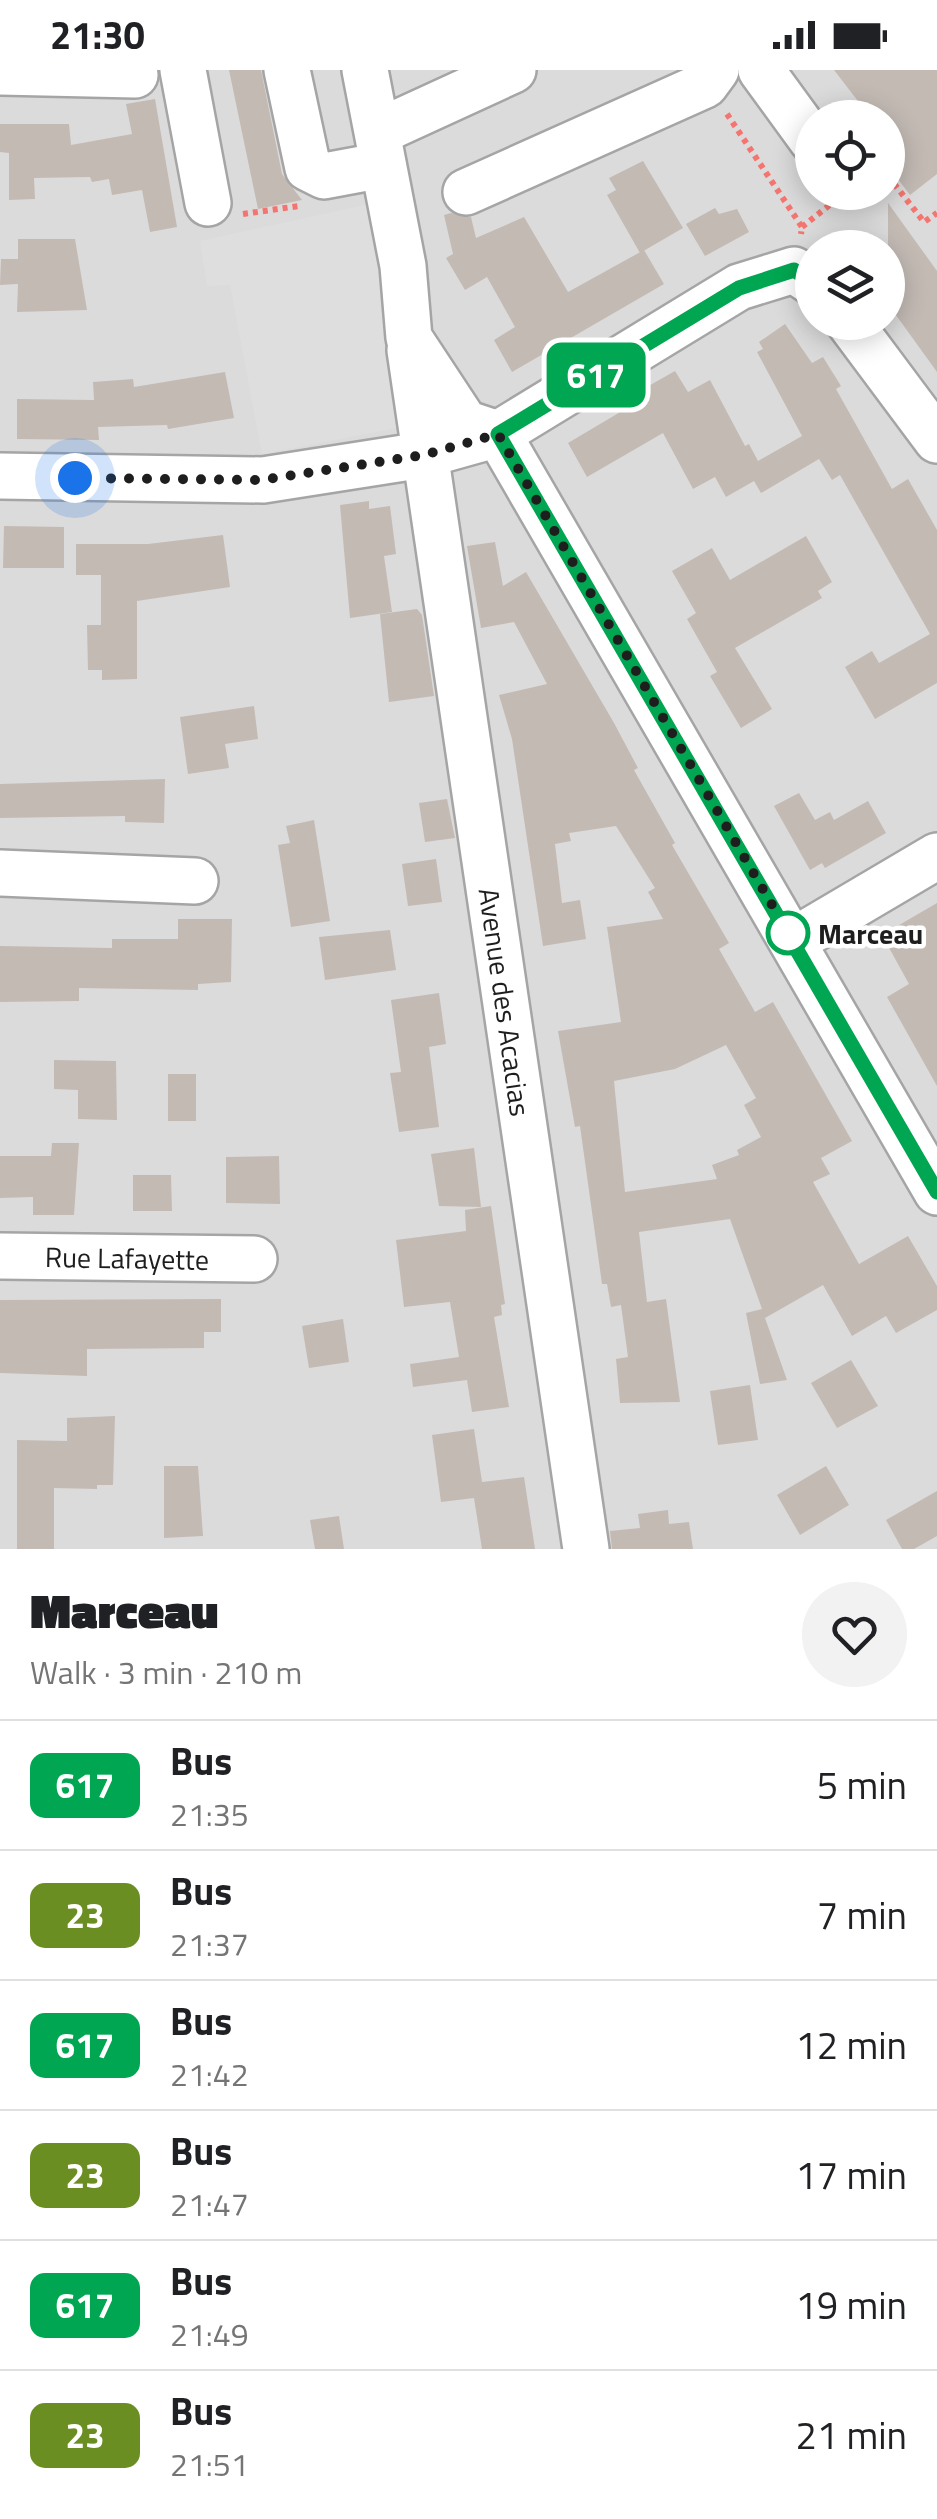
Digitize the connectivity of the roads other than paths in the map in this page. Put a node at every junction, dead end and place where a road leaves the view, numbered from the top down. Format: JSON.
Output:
{"nodes":[{"id":1,"x":183,"y":70,"type":"edge"},
{"id":2,"x":287,"y":70,"type":"edge"},
{"id":3,"x":365,"y":70,"type":"edge"},
{"id":4,"x":513,"y":70,"type":"edge"},
{"id":5,"x":762,"y":70,"type":"edge"},
{"id":6,"x":0,"y":72,"type":"edge"},
{"id":7,"x":136,"y":75,"type":"dead end"},
{"id":8,"x":709,"y":83,"type":"edge"},
{"id":9,"x":795,"y":116,"type":"edge"},
{"id":10,"x":381,"y":149,"type":"junction"},
{"id":11,"x":466,"y":192,"type":"dead end"},
{"id":12,"x":208,"y":203,"type":"dead end"},
{"id":13,"x":795,"y":264,"type":"edge"},
{"id":14,"x":403,"y":266,"type":"junction"},
{"id":15,"x":408,"y":338,"type":"junction"},
{"id":16,"x":862,"y":340,"type":"edge"},
{"id":17,"x":498,"y":434,"type":"junction"},
{"id":18,"x":937,"y":440,"type":"edge"},
{"id":19,"x":424,"y":455,"type":"junction"},
{"id":20,"x":0,"y":476,"type":"edge"},
{"id":21,"x":937,"y":856,"type":"edge"},
{"id":22,"x":0,"y":873,"type":"edge"},
{"id":23,"x":195,"y":881,"type":"dead end"},
{"id":24,"x":793,"y":941,"type":"junction"},
{"id":25,"x":937,"y":1192,"type":"edge"},
{"id":26,"x":0,"y":1256,"type":"edge"},
{"id":27,"x":254,"y":1259,"type":"dead end"},
{"id":28,"x":586,"y":1549,"type":"edge"}],
"edges":[{"from":1,"to":12,"type":"street"},
{"from":2,"to":10,"type":"street"},
{"from":3,"to":10,"type":"street"},
{"from":4,"to":10,"type":"street"},
{"from":5,"to":9,"type":"street"},
{"from":6,"to":7,"type":"street"},
{"from":8,"to":11,"type":"street"},
{"from":10,"to":14,"type":"street"},
{"from":13,"to":17,"type":"street"},
{"from":14,"to":15,"type":"street","name":"Avenue des Acacias"},
{"from":14,"to":17,"type":"street"},
{"from":15,"to":17,"type":"street"},
{"from":15,"to":19,"type":"street","name":"Avenue des Acacias"},
{"from":16,"to":18,"type":"street"},
{"from":17,"to":19,"type":"street"},
{"from":17,"to":24,"type":"street"},
{"from":19,"to":20,"type":"street"},
{"from":19,"to":28,"type":"street","name":"Avenue des Acacias"},
{"from":21,"to":24,"type":"street"},
{"from":22,"to":23,"type":"street"},
{"from":24,"to":25,"type":"street"},
{"from":26,"to":27,"type":"street","name":"Rue Lafayette"}]}
